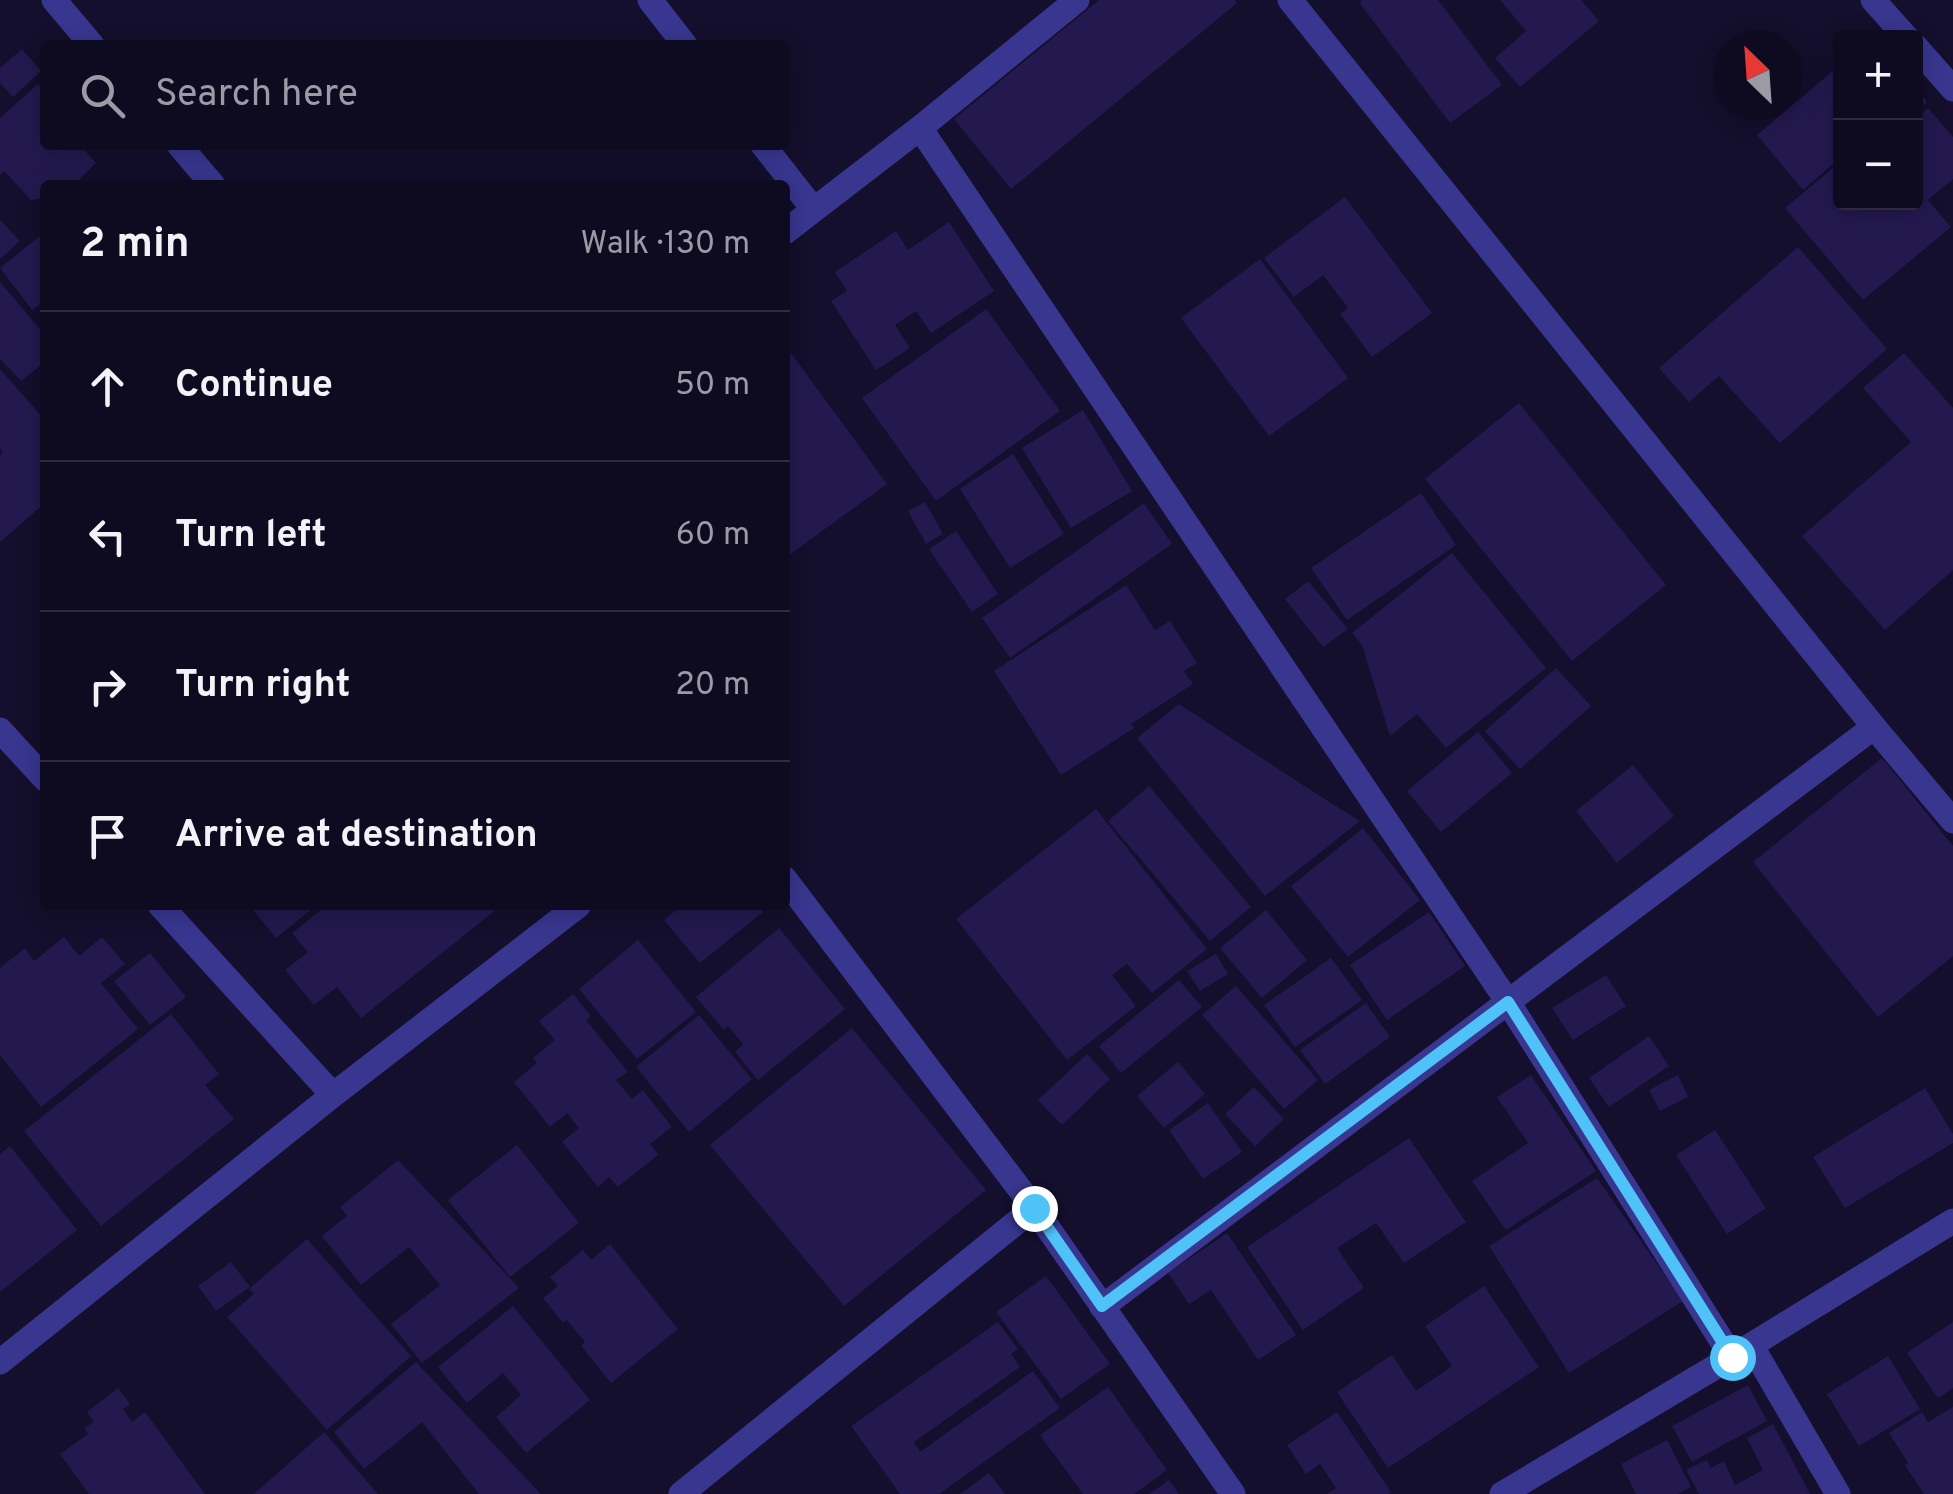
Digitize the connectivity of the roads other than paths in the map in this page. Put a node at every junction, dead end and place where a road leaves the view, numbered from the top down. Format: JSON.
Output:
{"nodes":[{"id":1,"x":54,"y":0,"type":"edge"},
{"id":2,"x":650,"y":0,"type":"edge"},
{"id":3,"x":1077,"y":0,"type":"edge"},
{"id":4,"x":1290,"y":0,"type":"edge"},
{"id":5,"x":1873,"y":0,"type":"edge"},
{"id":6,"x":1899,"y":30,"type":"edge"},
{"id":7,"x":88,"y":40,"type":"edge"},
{"id":8,"x":682,"y":40,"type":"edge"},
{"id":9,"x":1923,"y":56,"type":"edge"},
{"id":10,"x":1953,"y":89,"type":"edge"},
{"id":11,"x":920,"y":128,"type":"junction"},
{"id":12,"x":183,"y":150,"type":"edge"},
{"id":13,"x":767,"y":150,"type":"edge"},
{"id":14,"x":209,"y":180,"type":"edge"},
{"id":15,"x":814,"y":210,"type":"junction"},
{"id":16,"x":790,"y":228,"type":"edge"},
{"id":17,"x":1874,"y":727,"type":"junction"},
{"id":18,"x":0,"y":730,"type":"edge"},
{"id":19,"x":40,"y":774,"type":"edge"},
{"id":20,"x":1953,"y":821,"type":"edge"},
{"id":21,"x":790,"y":887,"type":"edge"},
{"id":22,"x":165,"y":910,"type":"edge"},
{"id":23,"x":572,"y":910,"type":"edge"},
{"id":24,"x":1508,"y":1002,"type":"junction"},
{"id":25,"x":333,"y":1095,"type":"junction"},
{"id":26,"x":1034,"y":1208,"type":"junction"},
{"id":27,"x":1953,"y":1220,"type":"edge"},
{"id":28,"x":1102,"y":1306,"type":"junction"},
{"id":29,"x":1742,"y":1351,"type":"junction"},
{"id":30,"x":0,"y":1362,"type":"edge"},
{"id":31,"x":680,"y":1494,"type":"edge"},
{"id":32,"x":1233,"y":1494,"type":"edge"},
{"id":33,"x":1502,"y":1494,"type":"edge"},
{"id":34,"x":1838,"y":1494,"type":"edge"}],
"edges":[{"from":1,"to":7,"type":"street"},
{"from":2,"to":8,"type":"street"},
{"from":3,"to":11,"type":"street"},
{"from":4,"to":17,"type":"street"},
{"from":5,"to":6,"type":"street"},
{"from":9,"to":10,"type":"street"},
{"from":11,"to":15,"type":"street"},
{"from":11,"to":24,"type":"street"},
{"from":12,"to":14,"type":"street"},
{"from":13,"to":15,"type":"street"},
{"from":15,"to":16,"type":"street"},
{"from":17,"to":20,"type":"street"},
{"from":17,"to":24,"type":"street"},
{"from":18,"to":19,"type":"street"},
{"from":21,"to":26,"type":"street"},
{"from":22,"to":25,"type":"street"},
{"from":23,"to":25,"type":"street"},
{"from":24,"to":28,"type":"street"},
{"from":24,"to":29,"type":"street"},
{"from":25,"to":30,"type":"street"},
{"from":26,"to":28,"type":"street"},
{"from":26,"to":31,"type":"street"},
{"from":27,"to":29,"type":"street"},
{"from":28,"to":32,"type":"street"},
{"from":29,"to":33,"type":"street"},
{"from":29,"to":34,"type":"street"}]}
